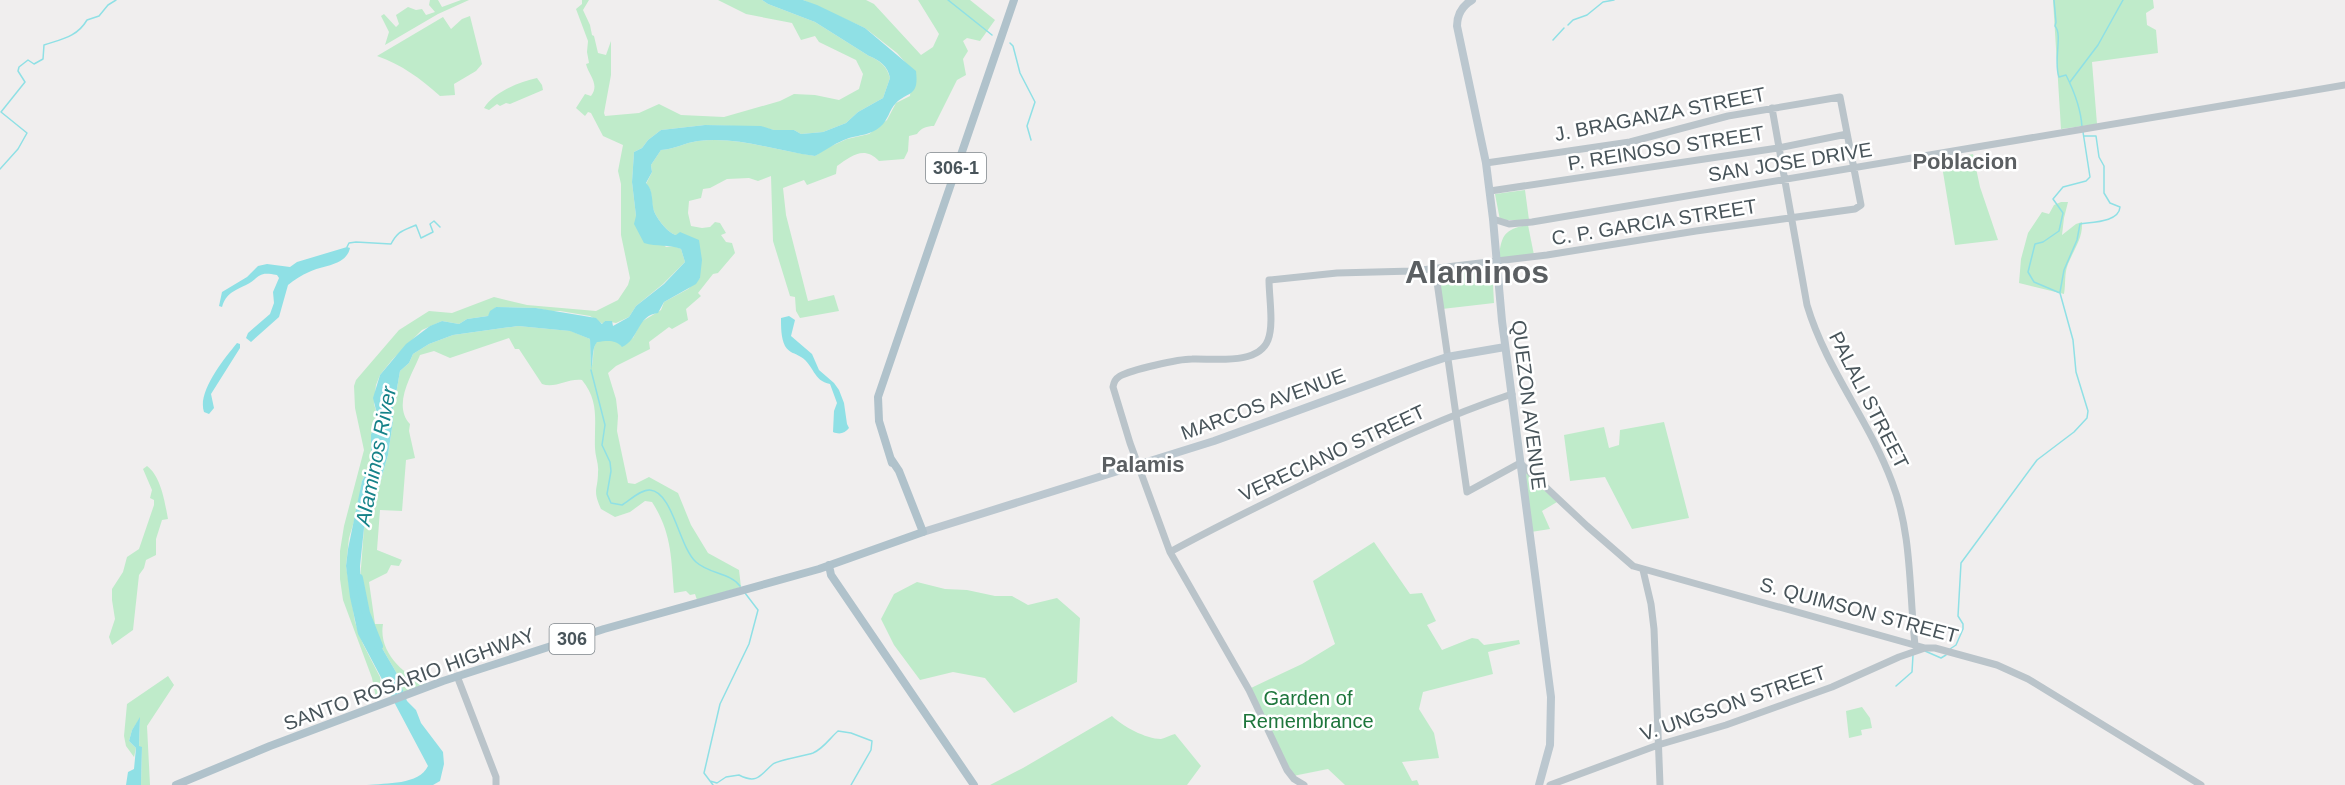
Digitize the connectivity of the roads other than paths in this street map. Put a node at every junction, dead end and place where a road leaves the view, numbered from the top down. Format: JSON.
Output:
{"nodes":[{"id":1,"x":1014,"y":0,"type":"edge"},
{"id":2,"x":1472,"y":0,"type":"edge"},
{"id":3,"x":2345,"y":85,"type":"edge"},
{"id":4,"x":1772,"y":108,"type":"junction"},
{"id":5,"x":1847,"y":134,"type":"junction"},
{"id":6,"x":1778,"y":148,"type":"junction"},
{"id":7,"x":1486,"y":163,"type":"junction"},
{"id":8,"x":1853,"y":169,"type":"junction"},
{"id":9,"x":1785,"y":181,"type":"junction"},
{"id":10,"x":1490,"y":191,"type":"junction"},
{"id":11,"x":1493,"y":219,"type":"junction"},
{"id":12,"x":1792,"y":219,"type":"junction"},
{"id":13,"x":1509,"y":224,"type":"junction"},
{"id":14,"x":1495,"y":240,"type":"junction"},
{"id":15,"x":1496,"y":261,"type":"junction"},
{"id":16,"x":1435,"y":268,"type":"junction"},
{"id":17,"x":1505,"y":346,"type":"junction"},
{"id":18,"x":1447,"y":357,"type":"junction"},
{"id":19,"x":1512,"y":394,"type":"junction"},
{"id":20,"x":1457,"y":413,"type":"junction"},
{"id":21,"x":1520,"y":463,"type":"junction"},
{"id":22,"x":1137,"y":465,"type":"junction"},
{"id":23,"x":920,"y":533,"type":"junction"},
{"id":24,"x":1170,"y":552,"type":"junction"},
{"id":25,"x":840,"y":560,"type":"junction"},
{"id":26,"x":829,"y":565,"type":"junction"},
{"id":27,"x":819,"y":569,"type":"junction"},
{"id":28,"x":1643,"y":570,"type":"junction"},
{"id":29,"x":833,"y":578,"type":"junction"},
{"id":30,"x":1915,"y":645,"type":"junction"},
{"id":31,"x":1925,"y":648,"type":"junction"},
{"id":32,"x":458,"y":676,"type":"junction"},
{"id":33,"x":1658,"y":745,"type":"junction"},
{"id":34,"x":176,"y":785,"type":"edge"},
{"id":35,"x":496,"y":785,"type":"edge"},
{"id":36,"x":974,"y":785,"type":"edge"},
{"id":37,"x":1304,"y":785,"type":"edge"},
{"id":38,"x":1539,"y":785,"type":"edge"},
{"id":39,"x":1550,"y":785,"type":"edge"},
{"id":40,"x":1660,"y":785,"type":"edge"},
{"id":41,"x":2200,"y":785,"type":"edge"}],
"edges":[{"from":1,"to":23,"type":"main road","number":"306-1"},
{"from":2,"to":7,"type":"main road","name":"QUEZON AVENUE"},
{"from":3,"to":8,"type":"street","name":"SAN JOSE DRIVE"},
{"from":4,"to":5,"type":"street","name":"J. BRAGANZA STREET"},
{"from":4,"to":6,"type":"street","name":"PALALI STREET"},
{"from":4,"to":7,"type":"street","name":"J. BRAGANZA STREET"},
{"from":5,"to":6,"type":"street","name":"P. REINOSO STREET"},
{"from":5,"to":8,"type":"street"},
{"from":6,"to":9,"type":"street","name":"PALALI STREET"},
{"from":6,"to":10,"type":"street","name":"P. REINOSO STREET"},
{"from":7,"to":10,"type":"main road","name":"QUEZON AVENUE"},
{"from":8,"to":9,"type":"street","name":"SAN JOSE DRIVE"},
{"from":8,"to":12,"type":"street","name":"C. P. GARCIA STREET"},
{"from":9,"to":12,"type":"street","name":"PALALI STREET"},
{"from":9,"to":13,"type":"street","name":"SAN JOSE DRIVE"},
{"from":10,"to":11,"type":"main road","name":"QUEZON AVENUE"},
{"from":11,"to":13,"type":"street","name":"SAN JOSE DRIVE"},
{"from":11,"to":14,"type":"main road","name":"QUEZON AVENUE"},
{"from":12,"to":15,"type":"street","name":"C. P. GARCIA STREET"},
{"from":12,"to":30,"type":"street","name":"PALALI STREET"},
{"from":13,"to":14,"type":"street"},
{"from":14,"to":15,"type":"main road","name":"QUEZON AVENUE"},
{"from":15,"to":16,"type":"street","name":"C. P. GARCIA STREET"},
{"from":15,"to":17,"type":"main road","name":"QUEZON AVENUE"},
{"from":16,"to":18,"type":"street"},
{"from":16,"to":22,"type":"street","name":"C. P. GARCIA STREET"},
{"from":17,"to":18,"type":"main road","name":"MARCOS AVENUE","number":"306"},
{"from":17,"to":19,"type":"main road","name":"QUEZON AVENUE"},
{"from":18,"to":20,"type":"street"},
{"from":18,"to":22,"type":"main road","name":"MARCOS AVENUE","number":"306"},
{"from":19,"to":20,"type":"street","name":"VERECIANO STREET"},
{"from":19,"to":21,"type":"main road","name":"QUEZON AVENUE"},
{"from":20,"to":21,"type":"street"},
{"from":20,"to":24,"type":"street","name":"VERECIANO STREET"},
{"from":21,"to":28,"type":"street","name":"S. QUIMSON STREET"},
{"from":21,"to":38,"type":"main road","name":"QUEZON AVENUE"},
{"from":22,"to":23,"type":"main road","name":"MARCOS AVENUE","number":"306"},
{"from":22,"to":24,"type":"street"},
{"from":23,"to":25,"type":"main road","name":"MARCOS AVENUE","number":"306"},
{"from":24,"to":37,"type":"street"},
{"from":25,"to":26,"type":"main road","name":"MARCOS AVENUE","number":"306"},
{"from":25,"to":29,"type":"main road"},
{"from":26,"to":27,"type":"main road","name":"SANTO ROSARIO HIGHWAY","number":"306"},
{"from":26,"to":29,"type":"main road"},
{"from":27,"to":29,"type":"main road"},
{"from":27,"to":32,"type":"main road","name":"SANTO ROSARIO HIGHWAY","number":"306"},
{"from":28,"to":30,"type":"street","name":"S. QUIMSON STREET"},
{"from":28,"to":33,"type":"street"},
{"from":29,"to":36,"type":"main road"},
{"from":30,"to":31,"type":"street","name":"S. QUIMSON STREET"},
{"from":31,"to":33,"type":"street","name":"V. UNGSON STREET"},
{"from":31,"to":41,"type":"street","name":"S. QUIMSON STREET"},
{"from":32,"to":34,"type":"main road","name":"SANTO ROSARIO HIGHWAY","number":"306"},
{"from":32,"to":35,"type":"street"},
{"from":33,"to":39,"type":"street","name":"V. UNGSON STREET"},
{"from":33,"to":40,"type":"street"}]}
